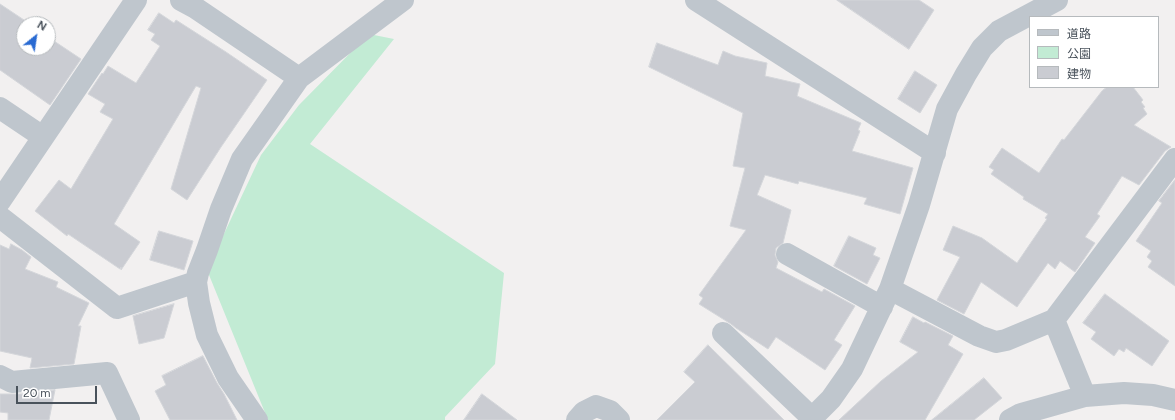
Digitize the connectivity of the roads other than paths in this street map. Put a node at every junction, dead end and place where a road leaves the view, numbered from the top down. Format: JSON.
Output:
{"nodes":[{"id":1,"x":136,"y":0,"type":"edge"},
{"id":2,"x":181,"y":0,"type":"edge"},
{"id":3,"x":403,"y":0,"type":"edge"},
{"id":4,"x":696,"y":0,"type":"edge"},
{"id":5,"x":1057,"y":0,"type":"edge"},
{"id":6,"x":299,"y":78,"type":"junction"},
{"id":7,"x":0,"y":108,"type":"edge"},
{"id":8,"x":43,"y":137,"type":"junction"},
{"id":9,"x":935,"y":153,"type":"junction"},
{"id":10,"x":1175,"y":159,"type":"edge"},
{"id":11,"x":0,"y":202,"type":"edge"},
{"id":12,"x":0,"y":217,"type":"edge"},
{"id":13,"x":787,"y":254,"type":"dead end"},
{"id":14,"x":196,"y":282,"type":"junction"},
{"id":15,"x":886,"y":298,"type":"junction"},
{"id":16,"x":1054,"y":320,"type":"junction"},
{"id":17,"x":723,"y":333,"type":"dead end"},
{"id":18,"x":0,"y":376,"type":"edge"},
{"id":19,"x":1085,"y":396,"type":"junction"},
{"id":20,"x":1175,"y":400,"type":"edge"},
{"id":21,"x":811,"y":419,"type":"edge"},
{"id":22,"x":129,"y":420,"type":"edge"},
{"id":23,"x":257,"y":420,"type":"edge"},
{"id":24,"x":577,"y":420,"type":"edge"},
{"id":25,"x":619,"y":420,"type":"edge"},
{"id":26,"x":1010,"y":420,"type":"edge"}],
"edges":[{"from":1,"to":8,"type":"street"},
{"from":2,"to":6,"type":"street"},
{"from":3,"to":6,"type":"street"},
{"from":4,"to":9,"type":"street"},
{"from":5,"to":9,"type":"street"},
{"from":6,"to":14,"type":"street"},
{"from":7,"to":8,"type":"street"},
{"from":8,"to":11,"type":"street"},
{"from":9,"to":15,"type":"street"},
{"from":10,"to":16,"type":"street"},
{"from":12,"to":14,"type":"street"},
{"from":13,"to":15,"type":"street"},
{"from":14,"to":23,"type":"street"},
{"from":15,"to":16,"type":"street"},
{"from":15,"to":21,"type":"street"},
{"from":16,"to":19,"type":"street"},
{"from":17,"to":21,"type":"street"},
{"from":18,"to":22,"type":"street"},
{"from":19,"to":20,"type":"street"},
{"from":19,"to":26,"type":"street"},
{"from":24,"to":25,"type":"street"}]}
